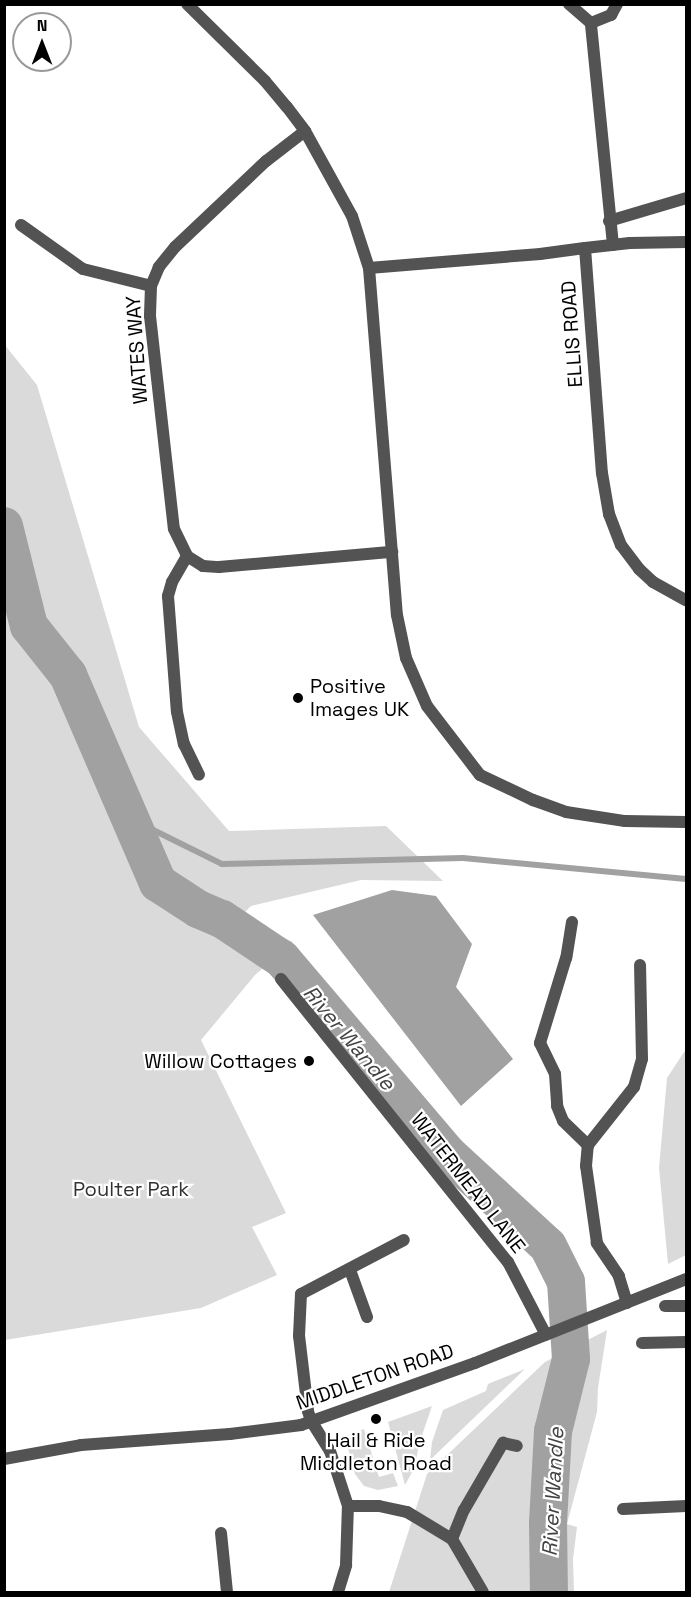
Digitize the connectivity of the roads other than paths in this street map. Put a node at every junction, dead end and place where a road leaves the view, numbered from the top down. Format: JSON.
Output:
{"nodes":[{"id":1,"x":187,"y":4,"type":"edge"},
{"id":2,"x":569,"y":4,"type":"edge"},
{"id":3,"x":618,"y":4,"type":"edge"},
{"id":4,"x":591,"y":23,"type":"junction"},
{"id":5,"x":305,"y":131,"type":"junction"},
{"id":6,"x":687,"y":198,"type":"edge"},
{"id":7,"x":609,"y":221,"type":"junction"},
{"id":8,"x":21,"y":225,"type":"dead end"},
{"id":9,"x":687,"y":242,"type":"edge"},
{"id":10,"x":613,"y":244,"type":"junction"},
{"id":11,"x":585,"y":248,"type":"junction"},
{"id":12,"x":369,"y":268,"type":"junction"},
{"id":13,"x":151,"y":286,"type":"junction"},
{"id":14,"x":392,"y":552,"type":"junction"},
{"id":15,"x":187,"y":556,"type":"junction"},
{"id":16,"x":687,"y":600,"type":"edge"},
{"id":17,"x":199,"y":775,"type":"dead end"},
{"id":18,"x":687,"y":822,"type":"edge"},
{"id":19,"x":572,"y":922,"type":"dead end"},
{"id":20,"x":640,"y":965,"type":"dead end"},
{"id":21,"x":280,"y":979,"type":"dead end"},
{"id":22,"x":588,"y":1145,"type":"junction"},
{"id":23,"x":404,"y":1240,"type":"dead end"},
{"id":24,"x":350,"y":1270,"type":"junction"},
{"id":25,"x":687,"y":1279,"type":"edge"},
{"id":26,"x":627,"y":1303,"type":"junction"},
{"id":27,"x":665,"y":1306,"type":"dead end"},
{"id":28,"x":687,"y":1306,"type":"edge"},
{"id":29,"x":367,"y":1317,"type":"dead end"},
{"id":30,"x":546,"y":1335,"type":"junction"},
{"id":31,"x":687,"y":1341,"type":"edge"},
{"id":32,"x":642,"y":1343,"type":"dead end"},
{"id":33,"x":311,"y":1421,"type":"junction"},
{"id":34,"x":517,"y":1446,"type":"dead end"},
{"id":35,"x":4,"y":1459,"type":"edge"},
{"id":36,"x":348,"y":1506,"type":"junction"},
{"id":37,"x":687,"y":1506,"type":"edge"},
{"id":38,"x":623,"y":1509,"type":"dead end"},
{"id":39,"x":221,"y":1533,"type":"dead end"},
{"id":40,"x":452,"y":1539,"type":"junction"},
{"id":41,"x":227,"y":1593,"type":"edge"},
{"id":42,"x":338,"y":1593,"type":"edge"},
{"id":43,"x":483,"y":1593,"type":"edge"}],
"edges":[{"from":1,"to":5,"type":"street"},
{"from":2,"to":4,"type":"street"},
{"from":3,"to":4,"type":"street"},
{"from":4,"to":7,"type":"street"},
{"from":5,"to":12,"type":"street"},
{"from":5,"to":13,"type":"street","name":"WATES WAY"},
{"from":6,"to":7,"type":"street"},
{"from":7,"to":10,"type":"street"},
{"from":8,"to":13,"type":"street"},
{"from":9,"to":10,"type":"street"},
{"from":10,"to":11,"type":"street"},
{"from":11,"to":12,"type":"street"},
{"from":11,"to":16,"type":"street","name":"ELLIS ROAD"},
{"from":12,"to":14,"type":"street"},
{"from":13,"to":15,"type":"street","name":"WATES WAY"},
{"from":14,"to":15,"type":"street"},
{"from":14,"to":18,"type":"street"},
{"from":15,"to":17,"type":"street"},
{"from":19,"to":22,"type":"street"},
{"from":20,"to":22,"type":"street"},
{"from":21,"to":30,"type":"street","name":"WATERMEAD LANE"},
{"from":22,"to":26,"type":"street"},
{"from":23,"to":24,"type":"street"},
{"from":24,"to":29,"type":"street"},
{"from":24,"to":33,"type":"street"},
{"from":25,"to":26,"type":"street","name":"MIDDLETON ROAD"},
{"from":26,"to":30,"type":"street","name":"MIDDLETON ROAD"},
{"from":27,"to":28,"type":"street"},
{"from":30,"to":33,"type":"street","name":"MIDDLETON ROAD"},
{"from":31,"to":32,"type":"street"},
{"from":33,"to":35,"type":"street","name":"MIDDLETON ROAD"},
{"from":33,"to":36,"type":"street"},
{"from":34,"to":40,"type":"street"},
{"from":36,"to":40,"type":"street"},
{"from":36,"to":42,"type":"street"},
{"from":37,"to":38,"type":"street"},
{"from":39,"to":41,"type":"street"},
{"from":40,"to":43,"type":"street"}]}
